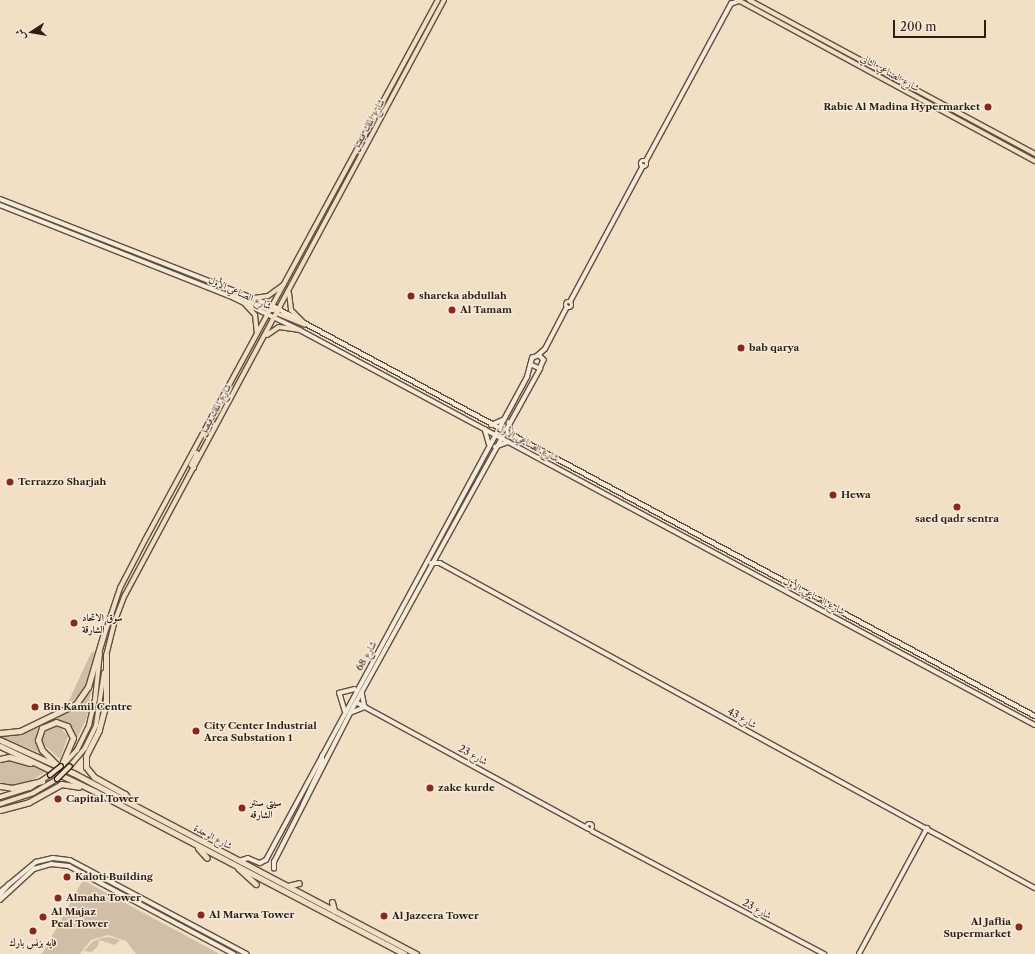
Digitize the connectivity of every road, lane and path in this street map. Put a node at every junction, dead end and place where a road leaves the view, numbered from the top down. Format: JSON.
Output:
{"nodes":[{"id":1,"x":438,"y":0,"type":"edge"},
{"id":2,"x":444,"y":0,"type":"edge"},
{"id":3,"x":739,"y":0,"type":"edge"},
{"id":4,"x":749,"y":0,"type":"edge"},
{"id":5,"x":731,"y":2,"type":"edge"},
{"id":6,"x":1035,"y":154,"type":"edge"},
{"id":7,"x":1035,"y":161,"type":"edge"},
{"id":8,"x":0,"y":199,"type":"edge"},
{"id":9,"x":0,"y":205,"type":"edge"},
{"id":10,"x":285,"y":283,"type":"junction"},
{"id":11,"x":289,"y":291,"type":"junction"},
{"id":12,"x":230,"y":296,"type":"junction"},
{"id":13,"x":254,"y":298,"type":"junction"},
{"id":14,"x":243,"y":302,"type":"junction"},
{"id":15,"x":270,"y":310,"type":"junction"},
{"id":16,"x":277,"y":314,"type":"junction"},
{"id":17,"x":305,"y":324,"type":"junction"},
{"id":18,"x":300,"y":330,"type":"junction"},
{"id":19,"x":257,"y":334,"type":"junction"},
{"id":20,"x":262,"y":342,"type":"junction"},
{"id":21,"x":545,"y":349,"type":"junction"},
{"id":22,"x":537,"y":355,"type":"junction"},
{"id":23,"x":544,"y":360,"type":"junction"},
{"id":24,"x":531,"y":365,"type":"junction"},
{"id":25,"x":540,"y":369,"type":"junction"},
{"id":26,"x":503,"y":420,"type":"junction"},
{"id":27,"x":509,"y":422,"type":"junction"},
{"id":28,"x":491,"y":425,"type":"junction"},
{"id":29,"x":484,"y":428,"type":"junction"},
{"id":30,"x":497,"y":429,"type":"junction"},
{"id":31,"x":503,"y":432,"type":"junction"},
{"id":32,"x":494,"y":434,"type":"junction"},
{"id":33,"x":500,"y":437,"type":"junction"},
{"id":34,"x":512,"y":437,"type":"junction"},
{"id":35,"x":509,"y":442,"type":"junction"},
{"id":36,"x":489,"y":443,"type":"junction"},
{"id":37,"x":495,"y":447,"type":"junction"},
{"id":38,"x":194,"y":452,"type":"junction"},
{"id":39,"x":194,"y":468,"type":"junction"},
{"id":40,"x":436,"y":556,"type":"junction"},
{"id":41,"x":431,"y":563,"type":"junction"},
{"id":42,"x":440,"y":564,"type":"junction"},
{"id":43,"x":103,"y":636,"type":"junction"},
{"id":44,"x":106,"y":655,"type":"junction"},
{"id":45,"x":357,"y":688,"type":"junction"},
{"id":46,"x":362,"y":691,"type":"junction"},
{"id":47,"x":356,"y":702,"type":"junction"},
{"id":48,"x":365,"y":707,"type":"junction"},
{"id":49,"x":345,"y":711,"type":"junction"},
{"id":50,"x":350,"y":714,"type":"junction"},
{"id":51,"x":1035,"y":716,"type":"edge"},
{"id":52,"x":1035,"y":725,"type":"edge"},
{"id":53,"x":0,"y":733,"type":"edge"},
{"id":54,"x":0,"y":740,"type":"edge"},
{"id":55,"x":0,"y":746,"type":"edge"},
{"id":56,"x":322,"y":756,"type":"junction"},
{"id":57,"x":0,"y":759,"type":"edge"},
{"id":58,"x":37,"y":763,"type":"junction"},
{"id":59,"x":59,"y":766,"type":"junction"},
{"id":60,"x":42,"y":781,"type":"junction"},
{"id":61,"x":0,"y":786,"type":"edge"},
{"id":62,"x":96,"y":792,"type":"junction"},
{"id":63,"x":0,"y":797,"type":"edge"},
{"id":64,"x":0,"y":804,"type":"edge"},
{"id":65,"x":132,"y":804,"type":"junction"},
{"id":66,"x":303,"y":806,"type":"junction"},
{"id":67,"x":0,"y":810,"type":"edge"},
{"id":68,"x":588,"y":826,"type":"junction"},
{"id":69,"x":927,"y":828,"type":"junction"},
{"id":70,"x":593,"y":829,"type":"junction"},
{"id":71,"x":279,"y":837,"type":"junction"},
{"id":72,"x":190,"y":841,"type":"junction"},
{"id":73,"x":285,"y":841,"type":"junction"},
{"id":74,"x":207,"y":858,"type":"dead end"},
{"id":75,"x":239,"y":861,"type":"junction"},
{"id":76,"x":233,"y":862,"type":"junction"},
{"id":77,"x":274,"y":869,"type":"dead end"},
{"id":78,"x":103,"y":882,"type":"junction"},
{"id":79,"x":9,"y":883,"type":"junction"},
{"id":80,"x":298,"y":883,"type":"dead end"},
{"id":81,"x":117,"y":884,"type":"junction"},
{"id":82,"x":256,"y":884,"type":"dead end"},
{"id":83,"x":288,"y":886,"type":"junction"},
{"id":84,"x":1035,"y":888,"type":"edge"},
{"id":85,"x":0,"y":892,"type":"edge"},
{"id":86,"x":1,"y":898,"type":"edge"},
{"id":87,"x":131,"y":898,"type":"junction"},
{"id":88,"x":149,"y":900,"type":"junction"},
{"id":89,"x":332,"y":902,"type":"dead end"},
{"id":90,"x":334,"y":911,"type":"junction"},
{"id":91,"x":234,"y":954,"type":"edge"},
{"id":92,"x":246,"y":954,"type":"edge"},
{"id":93,"x":404,"y":954,"type":"edge"},
{"id":94,"x":416,"y":954,"type":"edge"},
{"id":95,"x":824,"y":954,"type":"edge"},
{"id":96,"x":859,"y":954,"type":"edge"}],
"edges":[{"from":1,"to":10,"type":"main road","name":"شارع الملك فيصل"},
{"from":2,"to":11,"type":"main road","name":"شارع الملك فيصل"},
{"from":3,"to":5,"type":"street"},
{"from":3,"to":7,"type":"main road","name":"شارع الصناعي الثاني"},
{"from":4,"to":6,"type":"main road","name":"شارع الصناعي الثاني"},
{"from":5,"to":21,"type":"street"},
{"from":8,"to":13,"type":"street","name":"شارع الصناعي الأول"},
{"from":9,"to":12,"type":"street","name":"شارع الصناعي الأول"},
{"from":10,"to":13,"type":"main road"},
{"from":10,"to":15,"type":"main road","name":"شارع الملك فيصل"},
{"from":11,"to":16,"type":"main road","name":"شارع الملك فيصل"},
{"from":11,"to":17,"type":"main road"},
{"from":12,"to":14,"type":"street","name":"شارع الصناعي الأول"},
{"from":12,"to":15,"type":"main road"},
{"from":13,"to":15,"type":"street","name":"شارع الصناعي الأول"},
{"from":14,"to":15,"type":"street","name":"شارع الصناعي الأول"},
{"from":14,"to":19,"type":"main road"},
{"from":15,"to":16,"type":"main road"},
{"from":15,"to":16,"type":"street","name":"شارع الصناعي الأول"},
{"from":15,"to":19,"type":"main road","name":"شارع الملك فيصل"},
{"from":16,"to":17,"type":"main road"},
{"from":16,"to":18,"type":"street","name":"شارع الصناعي الأول"},
{"from":16,"to":20,"type":"main road","name":"شارع الملك فيصل"},
{"from":17,"to":28,"type":"street","name":"شارع الصناعي الأول"},
{"from":18,"to":20,"type":"main road"},
{"from":18,"to":29,"type":"street","name":"شارع الصناعي الأول"},
{"from":19,"to":38,"type":"main road","name":"شارع الملك فيصل"},
{"from":20,"to":39,"type":"main road","name":"شارع الملك فيصل"},
{"from":21,"to":22,"type":"street"},
{"from":21,"to":23,"type":"street","name":"شارع 68"},
{"from":22,"to":23,"type":"street"},
{"from":22,"to":24,"type":"street","name":"شارع 68"},
{"from":23,"to":25,"type":"street","name":"شارع 68"},
{"from":24,"to":25,"type":"street"},
{"from":24,"to":26,"type":"street","name":"شارع 68"},
{"from":25,"to":27,"type":"street","name":"شارع 68"},
{"from":26,"to":28,"type":"street"},
{"from":26,"to":30,"type":"street","name":"شارع 68"},
{"from":27,"to":31,"type":"street","name":"شارع 68"},
{"from":27,"to":34,"type":"street"},
{"from":28,"to":30,"type":"street","name":"شارع الصناعي الأول"},
{"from":29,"to":32,"type":"street","name":"شارع الصناعي الأول"},
{"from":29,"to":36,"type":"street"},
{"from":30,"to":31,"type":"street","name":"شارع الصناعي الأول"},
{"from":30,"to":32,"type":"street","name":"شارع 68"},
{"from":31,"to":33,"type":"street","name":"شارع 68"},
{"from":31,"to":34,"type":"street","name":"شارع الصناعي الأول"},
{"from":32,"to":33,"type":"street","name":"شارع الصناعي الأول"},
{"from":32,"to":36,"type":"street","name":"شارع 68"},
{"from":33,"to":35,"type":"street","name":"شارع الصناعي الأول"},
{"from":33,"to":37,"type":"street","name":"شارع 68"},
{"from":34,"to":51,"type":"street","name":"شارع الصناعي الأول"},
{"from":35,"to":37,"type":"street"},
{"from":35,"to":52,"type":"street","name":"شارع الصناعي الأول"},
{"from":36,"to":45,"type":"street","name":"شارع 68"},
{"from":37,"to":40,"type":"street","name":"شارع 68"},
{"from":38,"to":39,"type":"main road"},
{"from":38,"to":43,"type":"main road","name":"شارع الملك فيصل"},
{"from":39,"to":44,"type":"main road","name":"شارع الملك فيصل"},
{"from":40,"to":41,"type":"street","name":"شارع 68"},
{"from":40,"to":42,"type":"street"},
{"from":41,"to":42,"type":"street","name":"شارع 43"},
{"from":41,"to":46,"type":"street","name":"شارع 68"},
{"from":42,"to":69,"type":"street","name":"شارع 43"},
{"from":43,"to":53,"type":"highway"},
{"from":43,"to":59,"type":"main road","name":"شارع الملك فيصل"},
{"from":44,"to":64,"type":"main road","name":"شارع الملك فيصل","bridge":true},
{"from":44,"to":65,"type":"highway"},
{"from":45,"to":49,"type":"street","name":"شارع 68"},
{"from":45,"to":49,"type":"street"},
{"from":46,"to":47,"type":"street","name":"شارع 68"},
{"from":46,"to":48,"type":"street"},
{"from":47,"to":48,"type":"street","name":"شارع 23"},
{"from":47,"to":50,"type":"street","name":"شارع 68"},
{"from":48,"to":50,"type":"street"},
{"from":48,"to":68,"type":"street","name":"شارع 23"},
{"from":49,"to":56,"type":"street","name":"شارع 68"},
{"from":50,"to":66,"type":"street","name":"شارع 68"},
{"from":54,"to":59,"type":"highway","name":"شارع الوحدة"},
{"from":55,"to":58,"type":"highway","name":"شارع الوحدة"},
{"from":56,"to":66,"type":"street"},
{"from":56,"to":71,"type":"street","name":"شارع 68"},
{"from":57,"to":58,"type":"highway"},
{"from":58,"to":62,"type":"highway","name":"شارع الوحدة"},
{"from":59,"to":59,"type":"highway"},
{"from":59,"to":60,"type":"main road","name":"شارع الملك فيصل","bridge":true},
{"from":59,"to":65,"type":"highway","name":"شارع الوحدة"},
{"from":60,"to":61,"type":"highway"},
{"from":60,"to":63,"type":"main road","name":"شارع الملك فيصل"},
{"from":62,"to":67,"type":"highway"},
{"from":62,"to":72,"type":"highway","name":"شارع الوحدة"},
{"from":65,"to":75,"type":"highway","name":"شارع الوحدة"},
{"from":66,"to":73,"type":"street","name":"شارع 68"},
{"from":68,"to":70,"type":"street"},
{"from":68,"to":70,"type":"street"},
{"from":69,"to":84,"type":"street","name":"شارع 43"},
{"from":69,"to":96,"type":"street"},
{"from":70,"to":95,"type":"street","name":"شارع 23"},
{"from":71,"to":73,"type":"street"},
{"from":71,"to":75,"type":"street","name":"شارع 68"},
{"from":72,"to":74,"type":"highway"},
{"from":72,"to":76,"type":"highway","name":"شارع الوحدة"},
{"from":73,"to":77,"type":"street","name":"شارع 68"},
{"from":75,"to":83,"type":"highway","name":"شارع الوحدة"},
{"from":76,"to":82,"type":"highway"},
{"from":76,"to":93,"type":"highway","name":"شارع الوحدة"},
{"from":78,"to":81,"type":"street"},
{"from":78,"to":86,"type":"street"},
{"from":78,"to":87,"type":"street"},
{"from":79,"to":81,"type":"street"},
{"from":79,"to":85,"type":"street"},
{"from":79,"to":86,"type":"street"},
{"from":80,"to":83,"type":"highway"},
{"from":81,"to":88,"type":"street"},
{"from":83,"to":90,"type":"highway","name":"شارع الوحدة"},
{"from":87,"to":88,"type":"street"},
{"from":87,"to":91,"type":"street"},
{"from":88,"to":92,"type":"street"},
{"from":89,"to":90,"type":"highway"},
{"from":90,"to":94,"type":"highway","name":"شارع الوحدة"}]}
